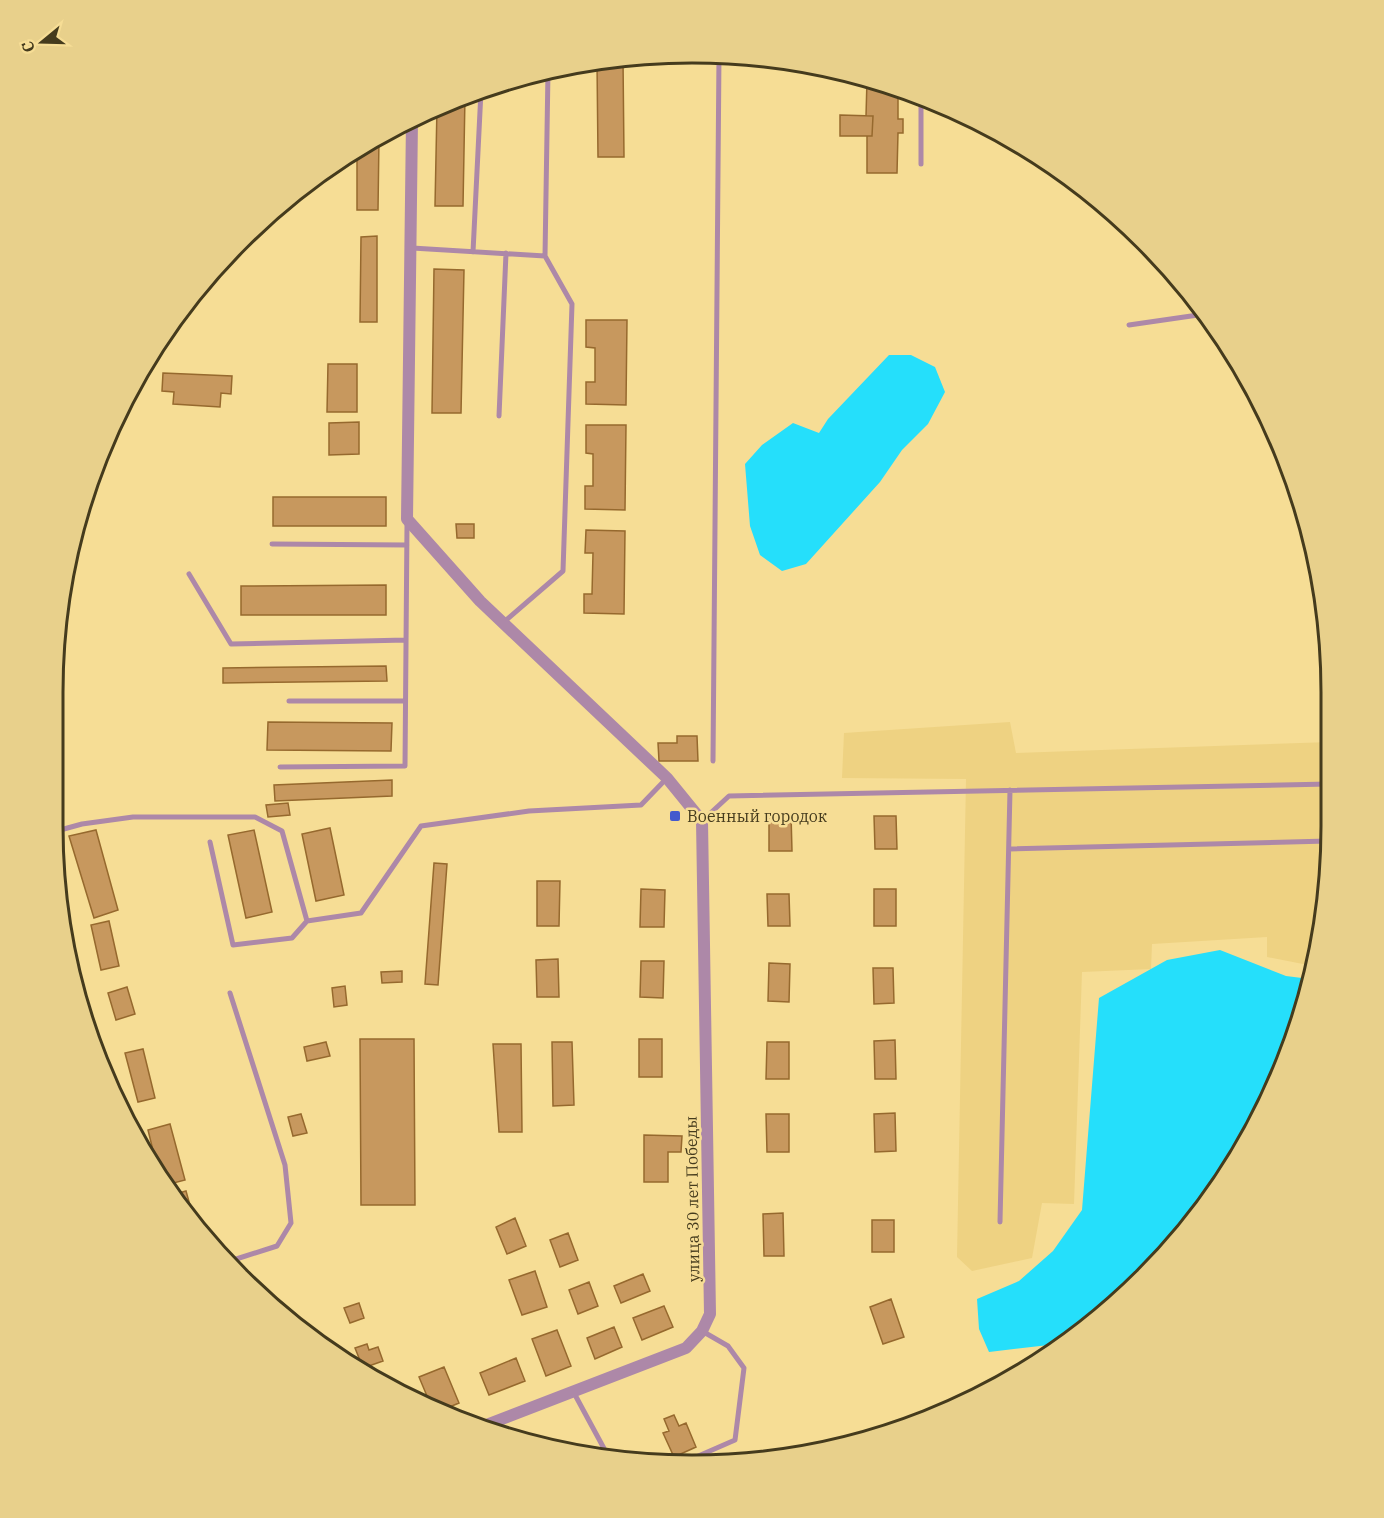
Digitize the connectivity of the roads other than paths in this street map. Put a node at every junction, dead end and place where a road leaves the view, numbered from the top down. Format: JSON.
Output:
{"nodes":[{"id":1,"x":719,"y":64,"type":"edge"},
{"id":2,"x":548,"y":80,"type":"edge"},
{"id":3,"x":481,"y":100,"type":"edge"},
{"id":4,"x":921,"y":106,"type":"edge"},
{"id":5,"x":412,"y":129,"type":"edge"},
{"id":6,"x":921,"y":164,"type":"dead end"},
{"id":7,"x":410,"y":248,"type":"junction"},
{"id":8,"x":473,"y":252,"type":"junction"},
{"id":9,"x":506,"y":253,"type":"junction"},
{"id":10,"x":545,"y":256,"type":"junction"},
{"id":11,"x":1196,"y":315,"type":"edge"},
{"id":12,"x":1130,"y":325,"type":"dead end"},
{"id":13,"x":499,"y":416,"type":"dead end"},
{"id":14,"x":407,"y":519,"type":"junction"},
{"id":15,"x":272,"y":544,"type":"dead end"},
{"id":16,"x":407,"y":545,"type":"junction"},
{"id":17,"x":189,"y":574,"type":"dead end"},
{"id":18,"x":503,"y":623,"type":"junction"},
{"id":19,"x":406,"y":640,"type":"junction"},
{"id":20,"x":289,"y":701,"type":"dead end"},
{"id":21,"x":405,"y":701,"type":"junction"},
{"id":22,"x":713,"y":761,"type":"dead end"},
{"id":23,"x":280,"y":767,"type":"dead end"},
{"id":24,"x":667,"y":778,"type":"junction"},
{"id":25,"x":1321,"y":784,"type":"edge"},
{"id":26,"x":1010,"y":790,"type":"junction"},
{"id":27,"x":702,"y":821,"type":"junction"},
{"id":28,"x":63,"y":829,"type":"edge"},
{"id":29,"x":1321,"y":841,"type":"edge"},
{"id":30,"x":210,"y":842,"type":"dead end"},
{"id":31,"x":1009,"y":849,"type":"junction"},
{"id":32,"x":307,"y":921,"type":"junction"},
{"id":33,"x":230,"y":993,"type":"dead end"},
{"id":34,"x":1000,"y":1222,"type":"dead end"},
{"id":35,"x":236,"y":1259,"type":"edge"},
{"id":36,"x":702,"y":1332,"type":"junction"},
{"id":37,"x":573,"y":1391,"type":"junction"},
{"id":38,"x":491,"y":1422,"type":"edge"},
{"id":39,"x":604,"y":1449,"type":"edge"},
{"id":40,"x":701,"y":1455,"type":"edge"}],
"edges":[{"from":1,"to":22,"type":"lane"},
{"from":2,"to":10,"type":"lane"},
{"from":3,"to":8,"type":"lane"},
{"from":4,"to":6,"type":"lane"},
{"from":5,"to":7,"type":"street"},
{"from":7,"to":8,"type":"lane"},
{"from":7,"to":14,"type":"street"},
{"from":8,"to":9,"type":"lane"},
{"from":9,"to":10,"type":"lane"},
{"from":9,"to":13,"type":"lane"},
{"from":10,"to":18,"type":"lane"},
{"from":11,"to":12,"type":"lane"},
{"from":14,"to":16,"type":"lane"},
{"from":14,"to":18,"type":"street"},
{"from":15,"to":16,"type":"lane"},
{"from":16,"to":19,"type":"lane"},
{"from":17,"to":19,"type":"lane"},
{"from":18,"to":24,"type":"street"},
{"from":19,"to":21,"type":"lane"},
{"from":20,"to":21,"type":"lane"},
{"from":21,"to":23,"type":"lane"},
{"from":24,"to":27,"type":"street"},
{"from":24,"to":32,"type":"lane"},
{"from":25,"to":26,"type":"lane"},
{"from":26,"to":27,"type":"lane"},
{"from":26,"to":31,"type":"lane"},
{"from":27,"to":36,"type":"street","name":"улица 30 лет Победы"},
{"from":28,"to":32,"type":"lane"},
{"from":29,"to":31,"type":"lane"},
{"from":30,"to":32,"type":"lane"},
{"from":31,"to":34,"type":"lane"},
{"from":33,"to":35,"type":"lane"},
{"from":36,"to":37,"type":"street"},
{"from":36,"to":40,"type":"lane"},
{"from":37,"to":38,"type":"street"},
{"from":37,"to":39,"type":"lane"}]}
